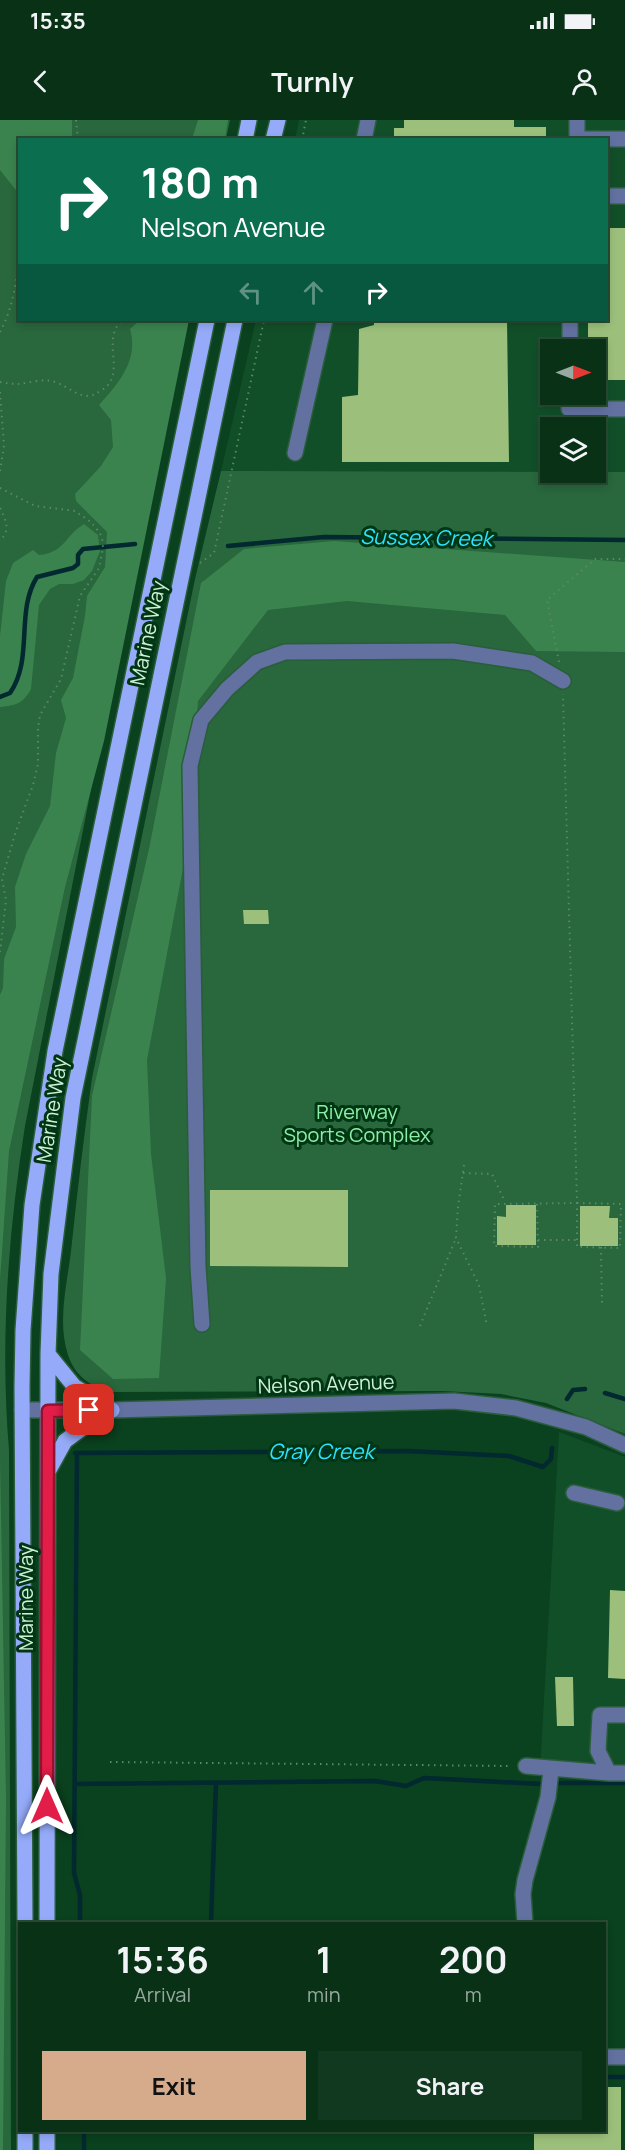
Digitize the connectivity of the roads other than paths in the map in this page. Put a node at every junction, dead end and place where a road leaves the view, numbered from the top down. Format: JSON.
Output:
{"nodes":[{"id":1,"x":249,"y":120,"type":"edge"},
{"id":2,"x":278,"y":120,"type":"edge"},
{"id":3,"x":368,"y":120,"type":"edge"},
{"id":4,"x":577,"y":120,"type":"edge"},
{"id":5,"x":245,"y":138,"type":"edge"},
{"id":6,"x":274,"y":138,"type":"edge"},
{"id":7,"x":364,"y":138,"type":"edge"},
{"id":8,"x":578,"y":138,"type":"edge"},
{"id":9,"x":608,"y":139,"type":"edge"},
{"id":10,"x":625,"y":139,"type":"edge"},
{"id":11,"x":608,"y":196,"type":"edge"},
{"id":12,"x":625,"y":196,"type":"edge"},
{"id":13,"x":207,"y":321,"type":"edge"},
{"id":14,"x":235,"y":321,"type":"edge"},
{"id":15,"x":325,"y":321,"type":"edge"},
{"id":16,"x":570,"y":321,"type":"edge"},
{"id":17,"x":570,"y":339,"type":"edge"},
{"id":18,"x":569,"y":405,"type":"edge"},
{"id":19,"x":625,"y":409,"type":"edge"},
{"id":20,"x":296,"y":453,"type":"dead end"},
{"id":21,"x":563,"y":681,"type":"road end"},
{"id":22,"x":202,"y":1324,"type":"dead end"},
{"id":23,"x":48,"y":1354,"type":"junction"},
{"id":24,"x":22,"y":1410,"type":"junction"},
{"id":25,"x":112,"y":1410,"type":"junction"},
{"id":26,"x":48,"y":1411,"type":"junction"},
{"id":27,"x":625,"y":1445,"type":"edge"},
{"id":28,"x":47,"y":1474,"type":"junction"},
{"id":29,"x":574,"y":1493,"type":"dead end"},
{"id":30,"x":617,"y":1503,"type":"dead end"},
{"id":31,"x":625,"y":1715,"type":"edge"},
{"id":32,"x":526,"y":1766,"type":"road end"},
{"id":33,"x":550,"y":1770,"type":"junction"},
{"id":34,"x":609,"y":1773,"type":"junction"},
{"id":35,"x":625,"y":1773,"type":"edge"},
{"id":36,"x":25,"y":1922,"type":"edge"},
{"id":37,"x":47,"y":1922,"type":"edge"},
{"id":38,"x":525,"y":1922,"type":"edge"},
{"id":39,"x":606,"y":2056,"type":"edge"},
{"id":40,"x":625,"y":2057,"type":"edge"},
{"id":41,"x":25,"y":2132,"type":"edge"},
{"id":42,"x":47,"y":2132,"type":"edge"},
{"id":43,"x":25,"y":2150,"type":"edge"},
{"id":44,"x":47,"y":2150,"type":"edge"}],
"edges":[{"from":1,"to":5,"type":"main road"},
{"from":2,"to":6,"type":"main road"},
{"from":3,"to":7,"type":"street"},
{"from":4,"to":8,"type":"street"},
{"from":9,"to":10,"type":"street"},
{"from":11,"to":12,"type":"street"},
{"from":13,"to":24,"type":"main road","name":"Marine Way"},
{"from":14,"to":23,"type":"main road","name":"Marine Way"},
{"from":15,"to":20,"type":"street"},
{"from":16,"to":17,"type":"street"},
{"from":18,"to":19,"type":"street"},
{"from":21,"to":22,"type":"street"},
{"from":23,"to":25,"type":"main road"},
{"from":23,"to":26,"type":"main road","name":"Marine Way"},
{"from":24,"to":26,"type":"street","name":"Nelson Avenue"},
{"from":24,"to":36,"type":"main road","name":"Marine Way"},
{"from":25,"to":26,"type":"street","name":"Nelson Avenue"},
{"from":25,"to":27,"type":"street","name":"Nelson Avenue"},
{"from":25,"to":28,"type":"main road"},
{"from":26,"to":28,"type":"main road","name":"Marine Way"},
{"from":28,"to":37,"type":"main road","name":"Marine Way"},
{"from":29,"to":30,"type":"street"},
{"from":31,"to":34,"type":"street"},
{"from":32,"to":33,"type":"street"},
{"from":33,"to":34,"type":"street"},
{"from":33,"to":38,"type":"street"},
{"from":34,"to":35,"type":"street"},
{"from":39,"to":40,"type":"street"},
{"from":41,"to":43,"type":"main road"},
{"from":42,"to":44,"type":"main road"}]}
